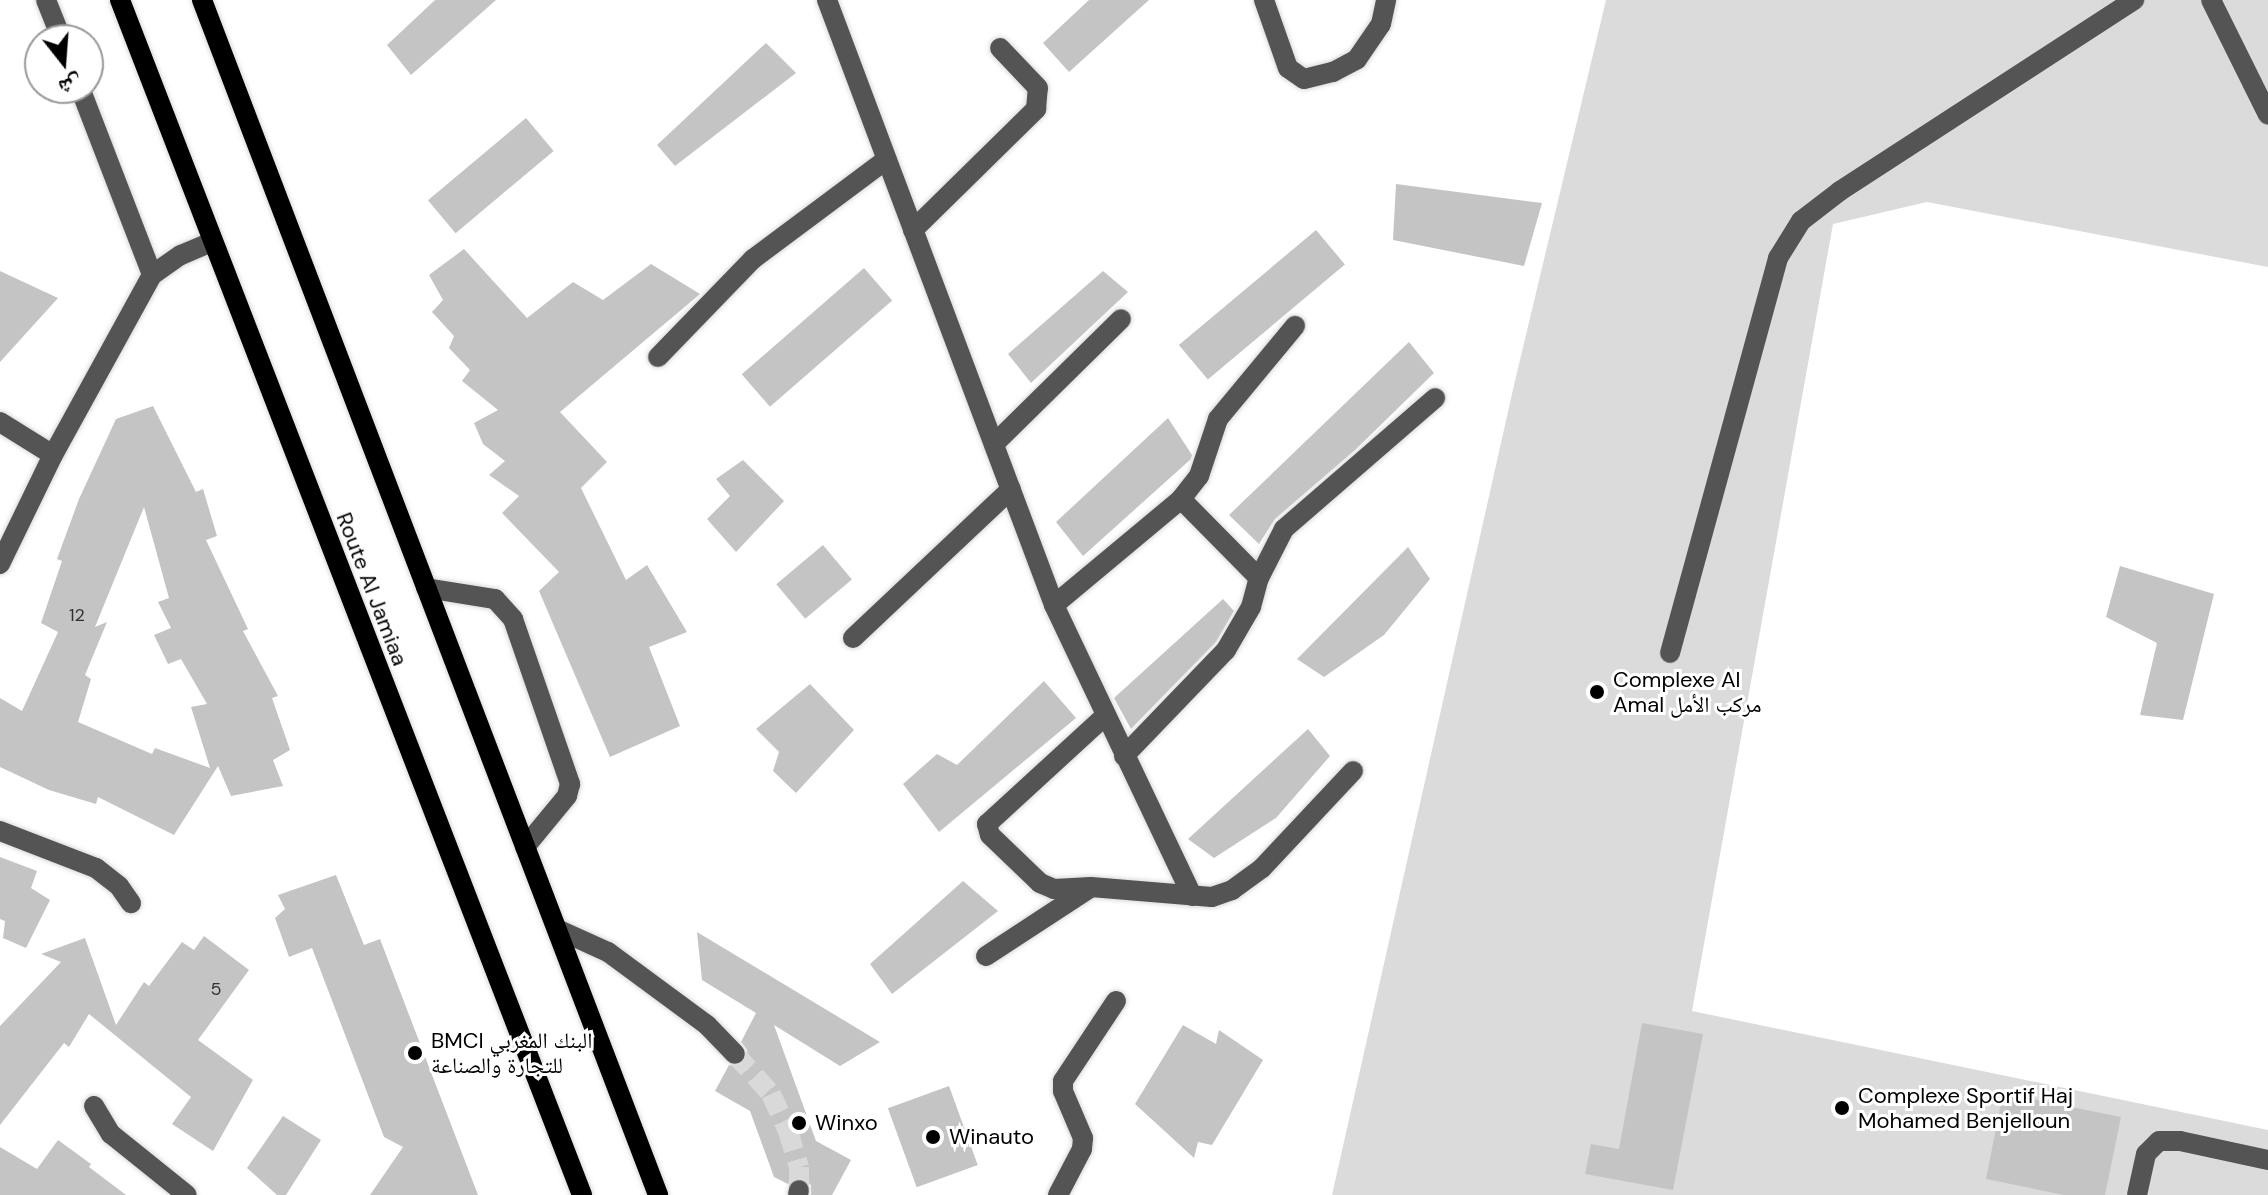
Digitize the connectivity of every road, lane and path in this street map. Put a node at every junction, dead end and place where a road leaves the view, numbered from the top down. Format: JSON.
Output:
{"nodes":[{"id":1,"x":46,"y":0,"type":"edge"},
{"id":2,"x":120,"y":0,"type":"edge"},
{"id":3,"x":202,"y":0,"type":"edge"},
{"id":4,"x":827,"y":0,"type":"edge"},
{"id":5,"x":1264,"y":0,"type":"edge"},
{"id":6,"x":1386,"y":0,"type":"edge"},
{"id":7,"x":2134,"y":0,"type":"edge"},
{"id":8,"x":2211,"y":0,"type":"edge"},
{"id":9,"x":56,"y":24,"type":"edge"},
{"id":10,"x":1000,"y":48,"type":"dead end"},
{"id":11,"x":86,"y":104,"type":"edge"},
{"id":12,"x":2268,"y":115,"type":"edge"},
{"id":13,"x":886,"y":160,"type":"junction"},
{"id":14,"x":913,"y":230,"type":"junction"},
{"id":15,"x":211,"y":242,"type":"junction"},
{"id":16,"x":152,"y":275,"type":"junction"},
{"id":17,"x":1121,"y":319,"type":"dead end"},
{"id":18,"x":1295,"y":326,"type":"dead end"},
{"id":19,"x":658,"y":357,"type":"dead end"},
{"id":20,"x":1435,"y":398,"type":"dead end"},
{"id":21,"x":0,"y":422,"type":"edge"},
{"id":22,"x":994,"y":444,"type":"junction"},
{"id":23,"x":53,"y":455,"type":"junction"},
{"id":24,"x":1011,"y":489,"type":"junction"},
{"id":25,"x":1181,"y":499,"type":"junction"},
{"id":26,"x":0,"y":564,"type":"edge"},
{"id":27,"x":1259,"y":578,"type":"junction"},
{"id":28,"x":426,"y":588,"type":"junction"},
{"id":29,"x":1054,"y":605,"type":"junction"},
{"id":30,"x":853,"y":638,"type":"dead end"},
{"id":31,"x":1670,"y":653,"type":"dead end"},
{"id":32,"x":1105,"y":716,"type":"junction"},
{"id":33,"x":1124,"y":756,"type":"junction"},
{"id":34,"x":1353,"y":771,"type":"dead end"},
{"id":35,"x":0,"y":831,"type":"edge"},
{"id":36,"x":525,"y":847,"type":"junction"},
{"id":37,"x":1091,"y":887,"type":"junction"},
{"id":38,"x":1192,"y":896,"type":"junction"},
{"id":39,"x":131,"y":903,"type":"dead end"},
{"id":40,"x":557,"y":929,"type":"junction"},
{"id":41,"x":986,"y":956,"type":"dead end"},
{"id":42,"x":1116,"y":1001,"type":"dead end"},
{"id":43,"x":735,"y":1054,"type":"tunnel mouth"},
{"id":44,"x":94,"y":1106,"type":"dead end"},
{"id":45,"x":2268,"y":1160,"type":"edge"},
{"id":46,"x":187,"y":1195,"type":"edge"},
{"id":47,"x":582,"y":1195,"type":"edge"},
{"id":48,"x":658,"y":1195,"type":"edge"},
{"id":49,"x":1058,"y":1195,"type":"edge"},
{"id":50,"x":2137,"y":1195,"type":"edge"}],
"edges":[{"from":1,"to":9,"type":"street"},
{"from":2,"to":15,"type":"main road","name":"Route Al Jamiaa"},
{"from":3,"to":28,"type":"main road"},
{"from":4,"to":13,"type":"street"},
{"from":5,"to":6,"type":"street"},
{"from":7,"to":31,"type":"street"},
{"from":8,"to":12,"type":"street"},
{"from":10,"to":14,"type":"street"},
{"from":11,"to":16,"type":"street"},
{"from":13,"to":14,"type":"street"},
{"from":13,"to":19,"type":"street"},
{"from":14,"to":22,"type":"street"},
{"from":15,"to":16,"type":"street"},
{"from":15,"to":47,"type":"main road","name":"Route Al Jamiaa"},
{"from":16,"to":23,"type":"street"},
{"from":17,"to":22,"type":"street"},
{"from":18,"to":25,"type":"street"},
{"from":20,"to":27,"type":"street"},
{"from":21,"to":23,"type":"street"},
{"from":22,"to":24,"type":"street"},
{"from":23,"to":26,"type":"street"},
{"from":24,"to":29,"type":"street"},
{"from":24,"to":30,"type":"street"},
{"from":25,"to":27,"type":"street"},
{"from":25,"to":29,"type":"street"},
{"from":27,"to":33,"type":"street"},
{"from":28,"to":36,"type":"main road"},
{"from":28,"to":36,"type":"street"},
{"from":29,"to":32,"type":"street"},
{"from":32,"to":33,"type":"street"},
{"from":32,"to":37,"type":"street"},
{"from":33,"to":38,"type":"street"},
{"from":34,"to":38,"type":"street"},
{"from":35,"to":39,"type":"street"},
{"from":36,"to":40,"type":"main road"},
{"from":37,"to":38,"type":"street"},
{"from":37,"to":41,"type":"street"},
{"from":40,"to":43,"type":"street"},
{"from":40,"to":48,"type":"main road"},
{"from":42,"to":49,"type":"street"},
{"from":44,"to":46,"type":"street"},
{"from":45,"to":50,"type":"street"}]}
